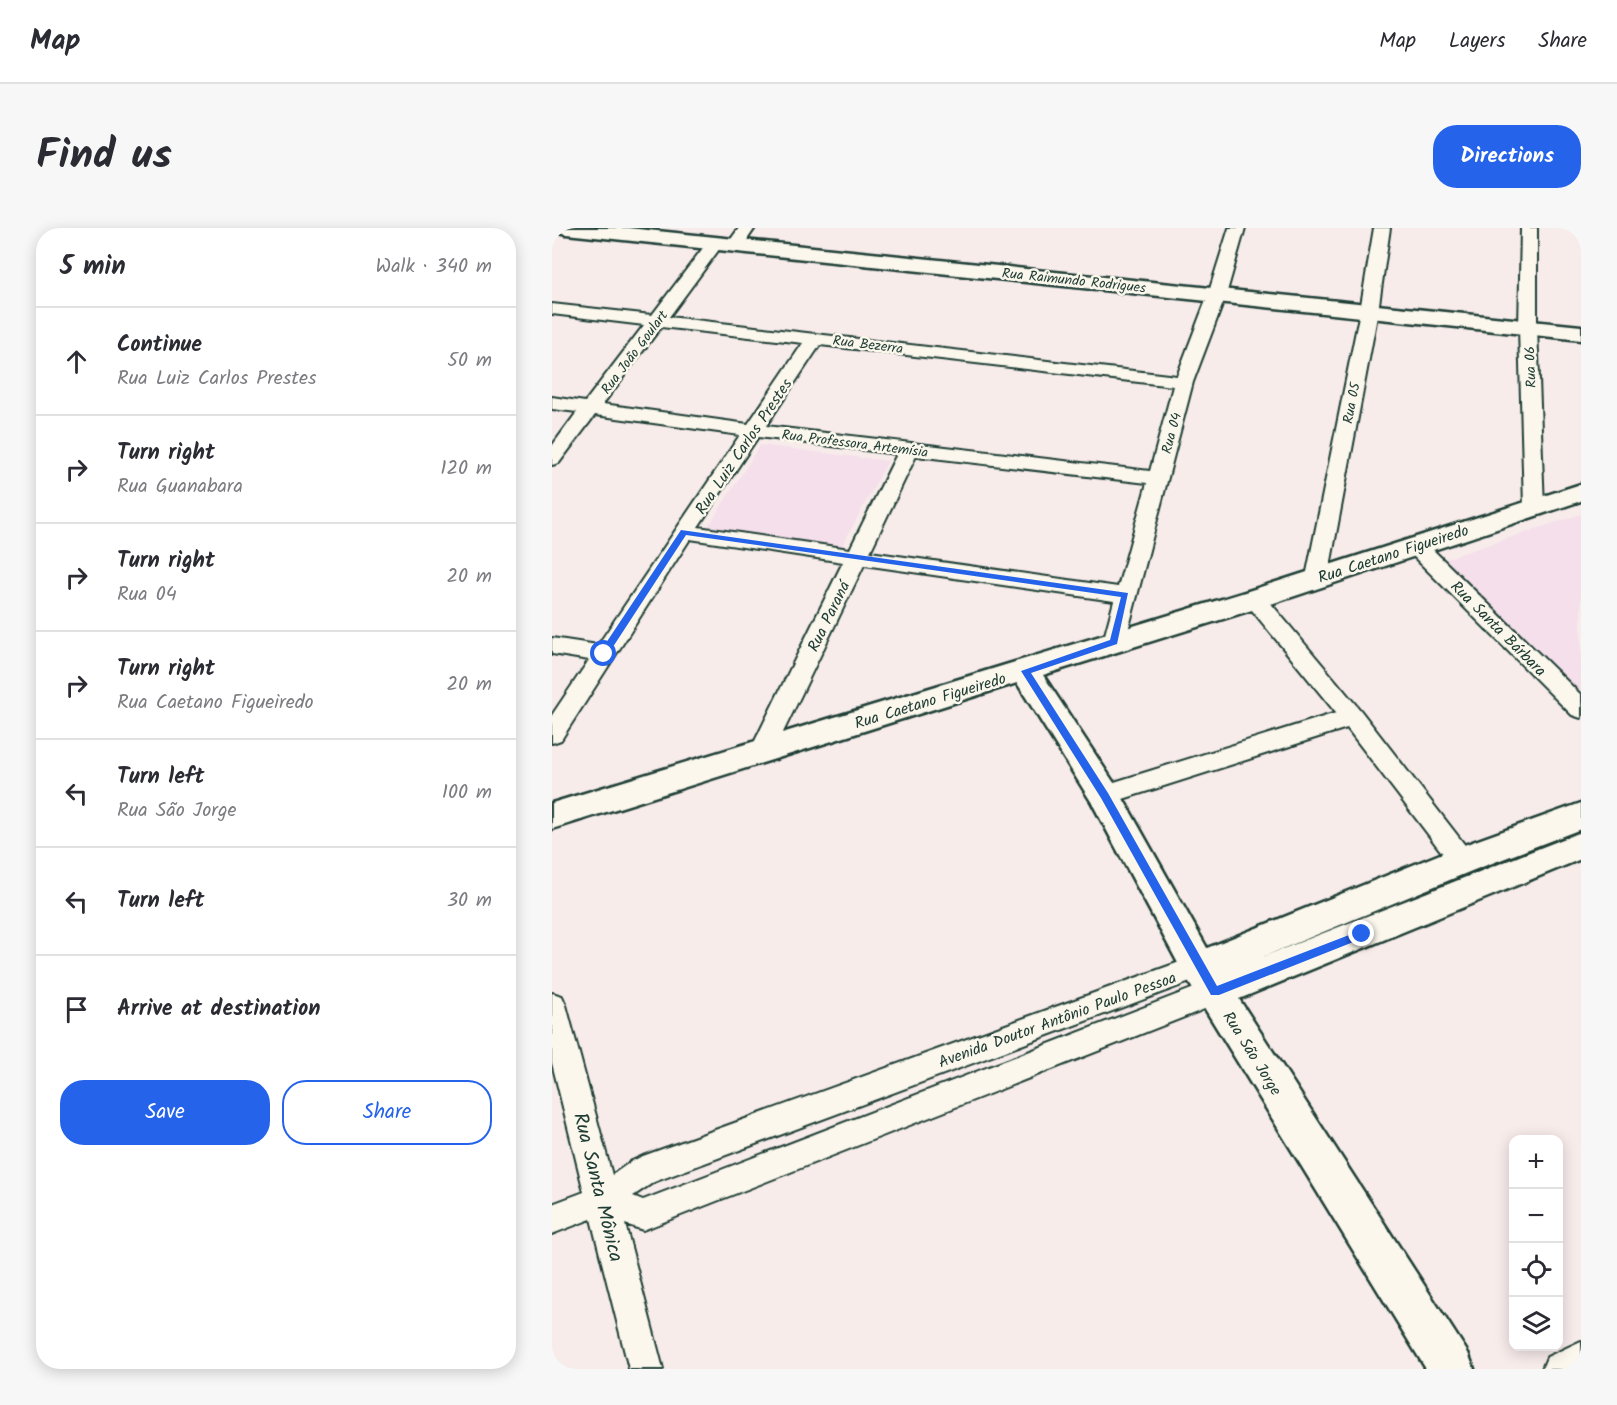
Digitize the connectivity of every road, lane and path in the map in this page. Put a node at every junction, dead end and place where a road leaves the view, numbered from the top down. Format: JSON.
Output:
{"nodes":[{"id":1,"x":566,"y":228,"type":"edge"},
{"id":2,"x":1237,"y":228,"type":"edge"},
{"id":3,"x":1382,"y":228,"type":"edge"},
{"id":4,"x":1529,"y":228,"type":"edge"},
{"id":5,"x":604,"y":230,"type":"edge"},
{"id":6,"x":732,"y":239,"type":"edge"},
{"id":7,"x":1217,"y":295,"type":"junction"},
{"id":8,"x":552,"y":309,"type":"edge"},
{"id":9,"x":1369,"y":311,"type":"junction"},
{"id":10,"x":657,"y":321,"type":"junction"},
{"id":11,"x":1528,"y":328,"type":"junction"},
{"id":12,"x":1581,"y":333,"type":"edge"},
{"id":13,"x":816,"y":338,"type":"junction"},
{"id":14,"x":1184,"y":382,"type":"junction"},
{"id":15,"x":552,"y":403,"type":"edge"},
{"id":16,"x":592,"y":408,"type":"junction"},
{"id":17,"x":754,"y":431,"type":"junction"},
{"id":18,"x":909,"y":449,"type":"junction"},
{"id":19,"x":552,"y":459,"type":"edge"},
{"id":20,"x":1159,"y":478,"type":"junction"},
{"id":21,"x":1581,"y":492,"type":"edge"},
{"id":22,"x":1534,"y":507,"type":"junction"},
{"id":23,"x":684,"y":532,"type":"junction"},
{"id":24,"x":1417,"y":547,"type":"junction"},
{"id":25,"x":857,"y":557,"type":"junction"},
{"id":26,"x":1317,"y":577,"type":"junction"},
{"id":27,"x":1125,"y":595,"type":"junction"},
{"id":28,"x":1255,"y":599,"type":"junction"},
{"id":29,"x":1114,"y":642,"type":"junction"},
{"id":30,"x":552,"y":646,"type":"edge"},
{"id":31,"x":604,"y":654,"type":"junction"},
{"id":32,"x":1025,"y":671,"type":"junction"},
{"id":33,"x":1581,"y":709,"type":"edge"},
{"id":34,"x":1352,"y":717,"type":"junction"},
{"id":35,"x":552,"y":734,"type":"edge"},
{"id":36,"x":762,"y":751,"type":"junction"},
{"id":37,"x":1104,"y":795,"type":"junction"},
{"id":38,"x":552,"y":816,"type":"edge"},
{"id":39,"x":1581,"y":816,"type":"edge"},
{"id":40,"x":1581,"y":845,"type":"edge"},
{"id":41,"x":1462,"y":860,"type":"junction"},
{"id":42,"x":1207,"y":979,"type":"junction"},
{"id":43,"x":552,"y":1005,"type":"edge"},
{"id":44,"x":602,"y":1200,"type":"junction"},
{"id":45,"x":552,"y":1219,"type":"edge"},
{"id":46,"x":1581,"y":1358,"type":"edge"},
{"id":47,"x":646,"y":1369,"type":"edge"},
{"id":48,"x":1452,"y":1369,"type":"edge"},
{"id":49,"x":1559,"y":1369,"type":"edge"}],
"edges":[{"from":1,"to":5,"type":"main road","name":"Rua Raimundo Rodrigues"},
{"from":2,"to":7,"type":"street","name":"Rua 04"},
{"from":3,"to":9,"type":"street","name":"Rua 05"},
{"from":4,"to":11,"type":"street","name":"Rua 06"},
{"from":5,"to":6,"type":"main road","name":"Rua Raimundo Rodrigues"},
{"from":6,"to":7,"type":"main road","name":"Rua Raimundo Rodrigues"},
{"from":6,"to":10,"type":"street","name":"Rua João Goulart"},
{"from":7,"to":9,"type":"main road","name":"Rua Raimundo Rodrigues"},
{"from":7,"to":14,"type":"street","name":"Rua 04"},
{"from":8,"to":10,"type":"street","name":"Rua Bezerra"},
{"from":9,"to":11,"type":"main road","name":"Rua Raimundo Rodrigues"},
{"from":9,"to":26,"type":"street","name":"Rua 05"},
{"from":10,"to":13,"type":"street","name":"Rua Bezerra"},
{"from":10,"to":16,"type":"street","name":"Rua João Goulart"},
{"from":11,"to":12,"type":"main road","name":"Rua Raimundo Rodrigues"},
{"from":11,"to":22,"type":"street","name":"Rua 06"},
{"from":13,"to":14,"type":"street","name":"Rua Bezerra"},
{"from":13,"to":17,"type":"street","name":"Rua Luiz Carlos Prestes"},
{"from":14,"to":20,"type":"street","name":"Rua 04"},
{"from":15,"to":16,"type":"street","name":"Rua Professora Artemísia"},
{"from":16,"to":17,"type":"street","name":"Rua Professora Artemísia"},
{"from":16,"to":19,"type":"street","name":"Rua João Goulart"},
{"from":17,"to":18,"type":"street","name":"Rua Professora Artemísia"},
{"from":17,"to":23,"type":"street","name":"Rua Luiz Carlos Prestes"},
{"from":18,"to":20,"type":"street","name":"Rua Professora Artemísia"},
{"from":18,"to":25,"type":"street","name":"Rua Paraná"},
{"from":20,"to":27,"type":"street","name":"Rua 04"},
{"from":21,"to":22,"type":"main road","name":"Rua Caetano Figueiredo"},
{"from":22,"to":24,"type":"main road","name":"Rua Caetano Figueiredo"},
{"from":23,"to":25,"type":"street"},
{"from":23,"to":31,"type":"street","name":"Rua Luiz Carlos Prestes"},
{"from":24,"to":26,"type":"main road","name":"Rua Caetano Figueiredo"},
{"from":24,"to":33,"type":"street","name":"Rua Santa Bárbara"},
{"from":25,"to":27,"type":"street"},
{"from":25,"to":36,"type":"street","name":"Rua Paraná"},
{"from":26,"to":28,"type":"main road","name":"Rua Caetano Figueiredo"},
{"from":27,"to":29,"type":"street","name":"Rua 04"},
{"from":28,"to":29,"type":"main road","name":"Rua Caetano Figueiredo"},
{"from":28,"to":34,"type":"street"},
{"from":29,"to":32,"type":"main road","name":"Rua Caetano Figueiredo"},
{"from":30,"to":31,"type":"street"},
{"from":31,"to":35,"type":"street","name":"Rua Luiz Carlos Prestes"},
{"from":32,"to":36,"type":"main road","name":"Rua Caetano Figueiredo"},
{"from":32,"to":37,"type":"main road","name":"Rua São Jorge"},
{"from":34,"to":37,"type":"street"},
{"from":34,"to":41,"type":"street"},
{"from":36,"to":38,"type":"main road","name":"Rua Caetano Figueiredo"},
{"from":37,"to":42,"type":"main road","name":"Rua São Jorge"},
{"from":39,"to":41,"type":"main road","name":"Avenida Doutor Antônio Paulo Pessoa"},
{"from":40,"to":42,"type":"main road","name":"Avenida Doutor Antônio Paulo Pessoa"},
{"from":41,"to":42,"type":"main road","name":"Avenida Doutor Antônio Paulo Pessoa"},
{"from":42,"to":44,"type":"street","name":"Avenida Doutor Antônio Paulo Pessoa"},
{"from":42,"to":44,"type":"street","name":"Avenida Doutor Antônio Paulo Pessoa"},
{"from":42,"to":48,"type":"main road","name":"Rua São Jorge"},
{"from":43,"to":44,"type":"street","name":"Rua Santa Mônica"},
{"from":44,"to":45,"type":"street","name":"Avenida Doutor Antônio Paulo Pessoa"},
{"from":44,"to":47,"type":"street","name":"Rua Santa Mônica"},
{"from":46,"to":49,"type":"street"}]}
